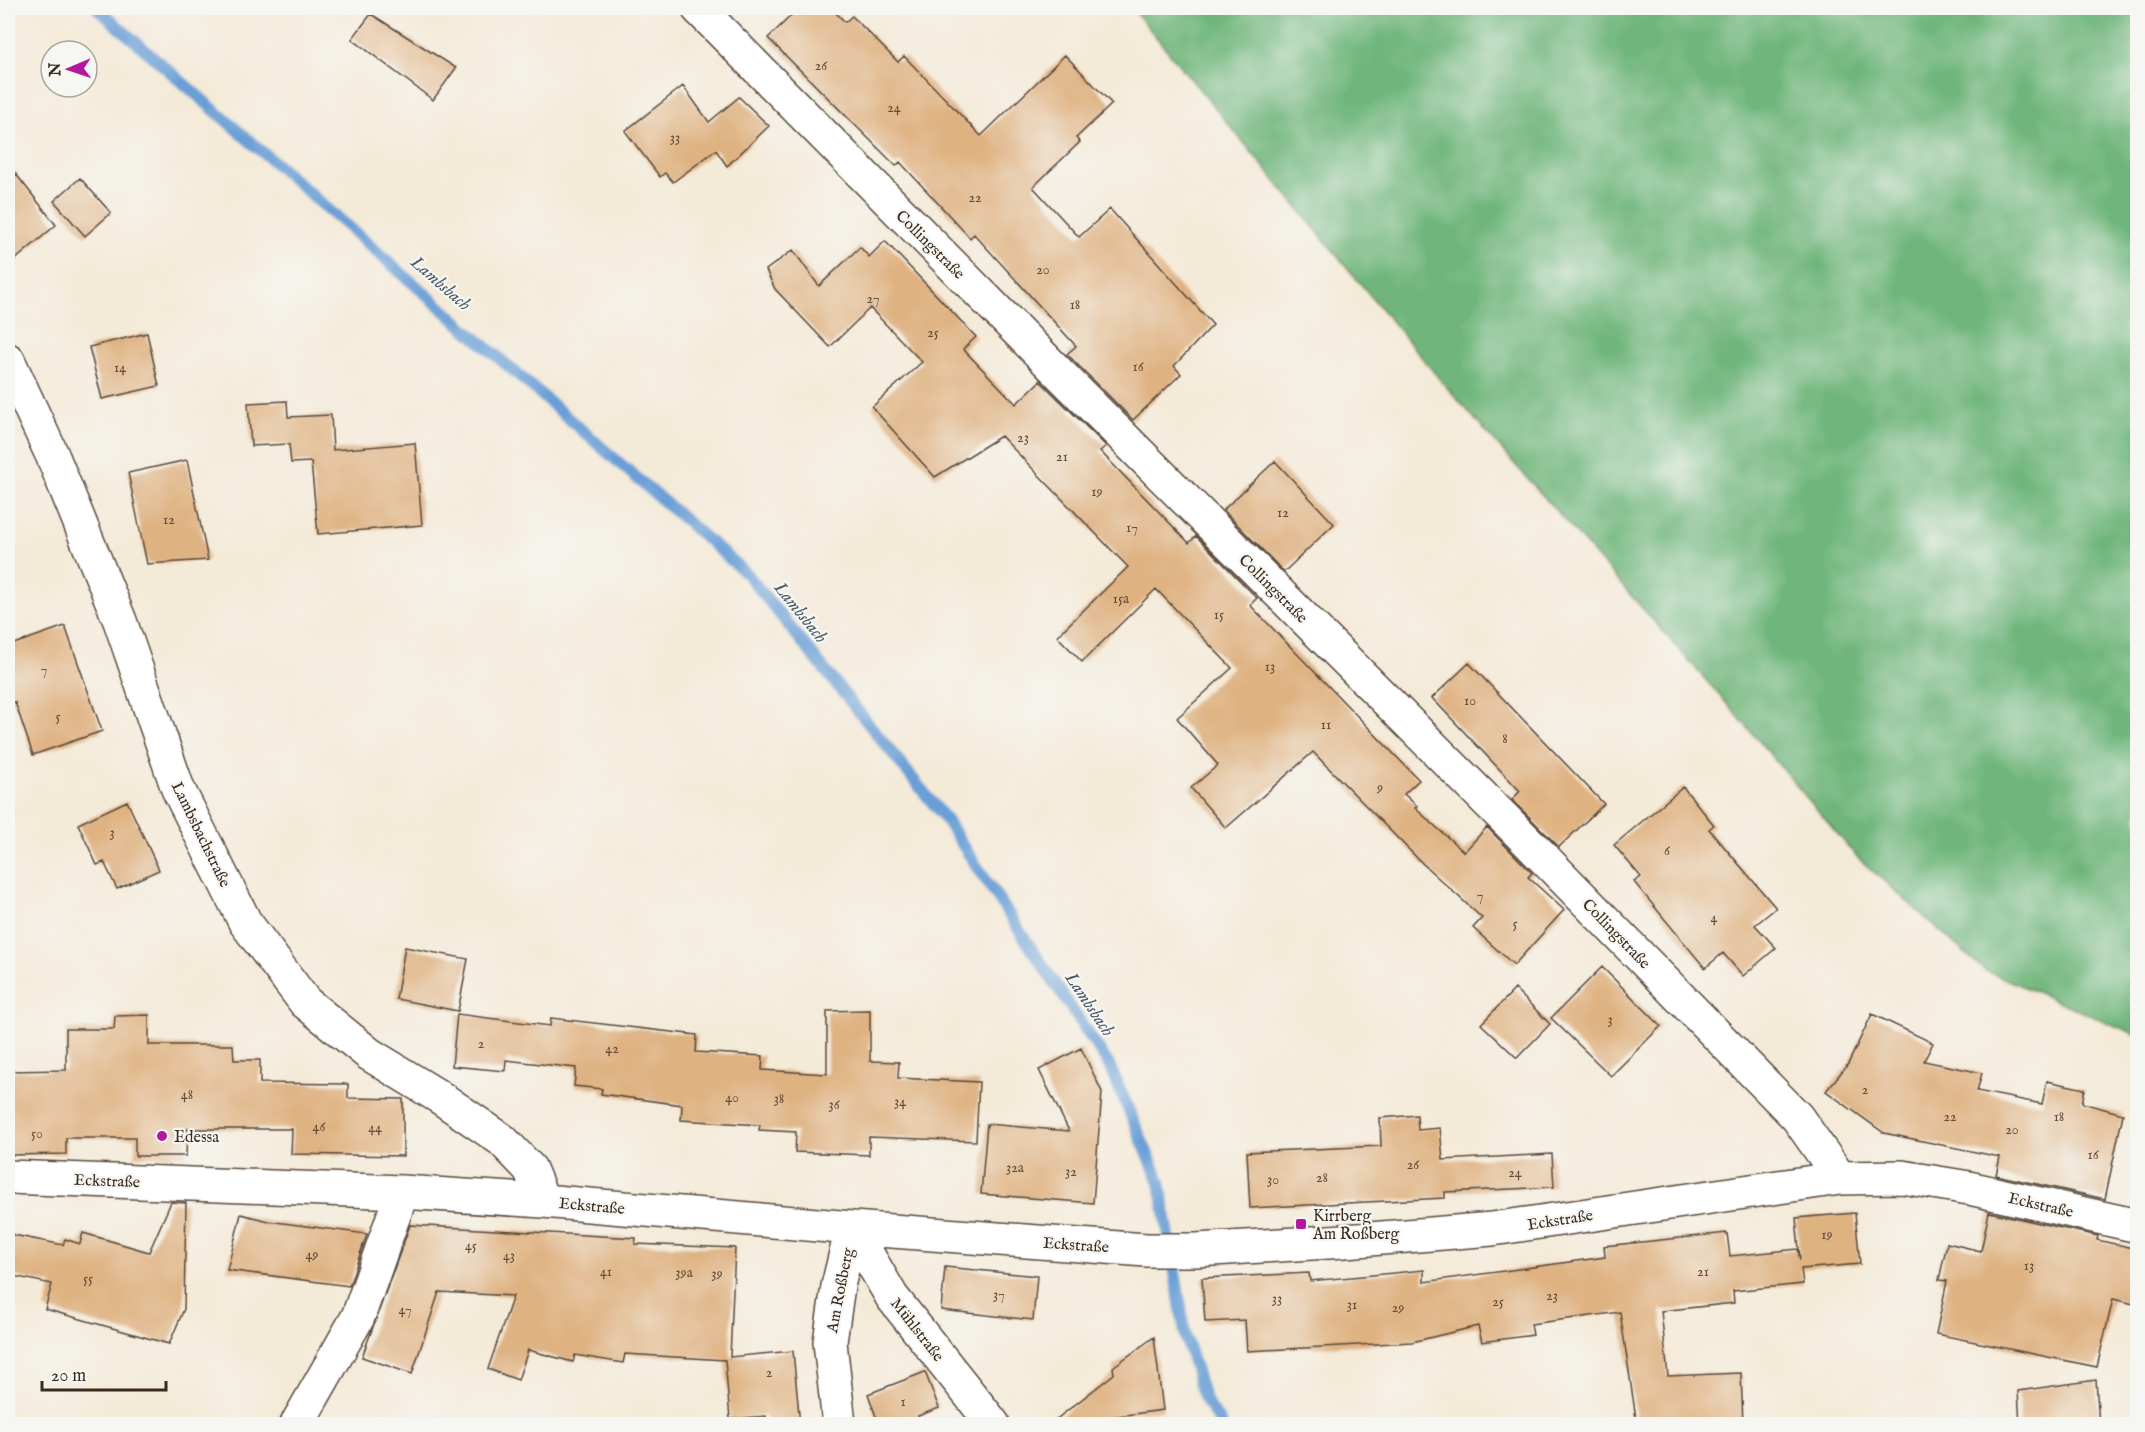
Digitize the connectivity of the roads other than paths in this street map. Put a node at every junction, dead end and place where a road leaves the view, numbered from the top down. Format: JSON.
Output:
{"nodes":[{"id":1,"x":698,"y":8,"type":"edge"},
{"id":2,"x":8,"y":360,"type":"edge"},
{"id":3,"x":8,"y":1177,"type":"edge"},
{"id":4,"x":1840,"y":1178,"type":"junction"},
{"id":5,"x":402,"y":1192,"type":"junction"},
{"id":6,"x":543,"y":1201,"type":"junction"},
{"id":7,"x":2138,"y":1226,"type":"edge"},
{"id":8,"x":852,"y":1228,"type":"junction"},
{"id":9,"x":297,"y":1425,"type":"edge"},
{"id":10,"x":838,"y":1425,"type":"edge"},
{"id":11,"x":993,"y":1425,"type":"edge"}],
"edges":[{"from":1,"to":4,"type":"street","name":"Collingstraße"},
{"from":2,"to":6,"type":"street","name":"Lambsbachstraße"},
{"from":3,"to":5,"type":"street","name":"Eckstraße"},
{"from":4,"to":7,"type":"street","name":"Eckstraße"},
{"from":4,"to":8,"type":"street","name":"Eckstraße"},
{"from":5,"to":6,"type":"street","name":"Eckstraße"},
{"from":5,"to":9,"type":"street"},
{"from":6,"to":8,"type":"street","name":"Eckstraße"},
{"from":8,"to":10,"type":"street","name":"Am Roßberg"},
{"from":8,"to":11,"type":"street","name":"Mühlstraße"}]}
